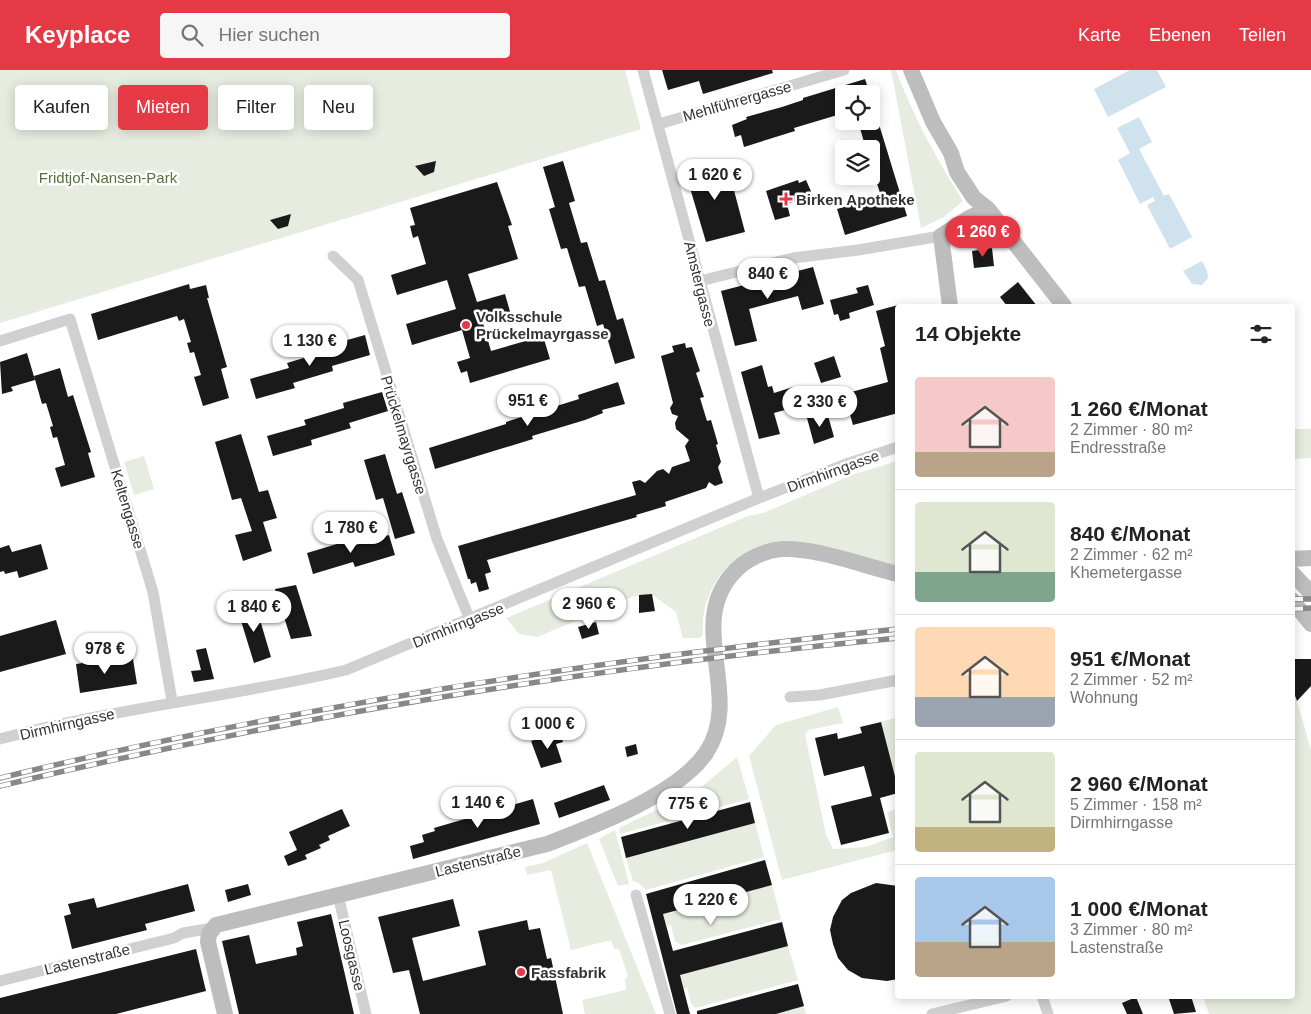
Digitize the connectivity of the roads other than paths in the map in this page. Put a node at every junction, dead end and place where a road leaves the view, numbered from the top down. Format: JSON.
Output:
{"nodes":[{"id":1,"x":643,"y":70,"type":"edge"},
{"id":2,"x":844,"y":70,"type":"edge"},
{"id":3,"x":911,"y":70,"type":"edge"},
{"id":4,"x":659,"y":124,"type":"junction"},
{"id":5,"x":988,"y":209,"type":"junction"},
{"id":6,"x":941,"y":236,"type":"junction"},
{"id":7,"x":333,"y":256,"type":"dead end"},
{"id":8,"x":700,"y":282,"type":"junction"},
{"id":9,"x":950,"y":304,"type":"edge"},
{"id":10,"x":1062,"y":304,"type":"edge"},
{"id":11,"x":0,"y":341,"type":"edge"},
{"id":12,"x":895,"y":448,"type":"edge"},
{"id":13,"x":759,"y":498,"type":"junction"},
{"id":14,"x":1295,"y":558,"type":"edge"},
{"id":15,"x":1311,"y":558,"type":"edge"},
{"id":16,"x":895,"y":573,"type":"edge"},
{"id":17,"x":1295,"y":576,"type":"edge"},
{"id":18,"x":1311,"y":594,"type":"edge"},
{"id":19,"x":1295,"y":604,"type":"edge"},
{"id":20,"x":470,"y":620,"type":"junction"},
{"id":21,"x":1311,"y":624,"type":"edge"},
{"id":22,"x":895,"y":681,"type":"edge"},
{"id":23,"x":790,"y":697,"type":"dead end"},
{"id":24,"x":172,"y":701,"type":"junction"},
{"id":25,"x":0,"y":739,"type":"edge"},
{"id":26,"x":338,"y":895,"type":"junction"},
{"id":27,"x":636,"y":895,"type":"dead end"},
{"id":28,"x":212,"y":928,"type":"junction"},
{"id":29,"x":0,"y":981,"type":"edge"},
{"id":30,"x":994,"y":999,"type":"edge"},
{"id":31,"x":1043,"y":999,"type":"edge"},
{"id":32,"x":224,"y":1014,"type":"edge"},
{"id":33,"x":366,"y":1014,"type":"edge"},
{"id":34,"x":670,"y":1014,"type":"edge"},
{"id":35,"x":932,"y":1014,"type":"edge"},
{"id":36,"x":1048,"y":1014,"type":"edge"}],
"edges":[{"from":1,"to":4,"type":"street","name":"Amstergasse"},
{"from":2,"to":4,"type":"street","name":"Mehlführergasse"},
{"from":3,"to":5,"type":"street"},
{"from":4,"to":8,"type":"street","name":"Amstergasse"},
{"from":5,"to":6,"type":"street"},
{"from":5,"to":10,"type":"street"},
{"from":6,"to":8,"type":"street"},
{"from":6,"to":9,"type":"street"},
{"from":7,"to":20,"type":"street","name":"Prückelmayrgasse"},
{"from":8,"to":13,"type":"street","name":"Amstergasse"},
{"from":11,"to":24,"type":"street","name":"Keltengasse"},
{"from":12,"to":13,"type":"street","name":"Dirmhirngasse"},
{"from":13,"to":20,"type":"street","name":"Dirmhirngasse"},
{"from":14,"to":15,"type":"street"},
{"from":16,"to":26,"type":"street","name":"Lastenstraße"},
{"from":17,"to":18,"type":"street"},
{"from":19,"to":21,"type":"street"},
{"from":20,"to":24,"type":"street","name":"Dirmhirngasse"},
{"from":22,"to":23,"type":"street"},
{"from":24,"to":25,"type":"street","name":"Dirmhirngasse"},
{"from":26,"to":28,"type":"street","name":"Lastenstraße"},
{"from":26,"to":33,"type":"street","name":"Loosgasse"},
{"from":27,"to":34,"type":"street"},
{"from":28,"to":29,"type":"street","name":"Lastenstraße"},
{"from":28,"to":32,"type":"street"},
{"from":30,"to":35,"type":"street"},
{"from":31,"to":36,"type":"street"}]}
